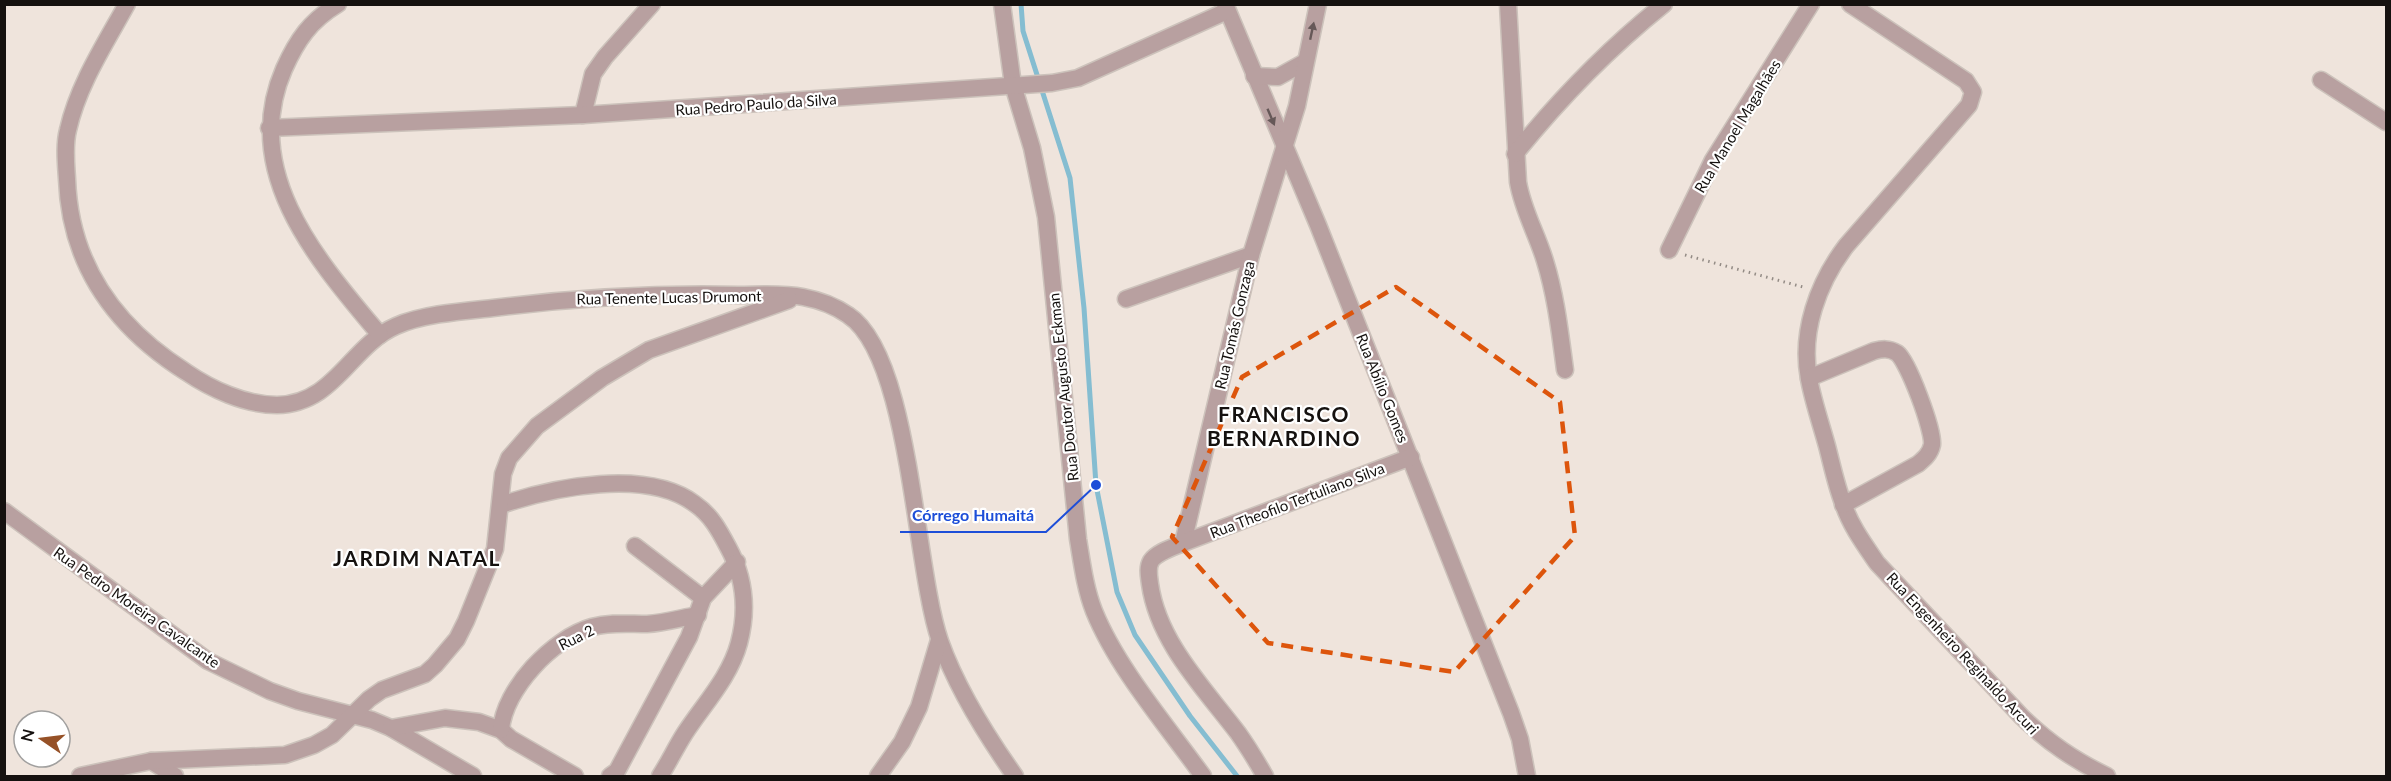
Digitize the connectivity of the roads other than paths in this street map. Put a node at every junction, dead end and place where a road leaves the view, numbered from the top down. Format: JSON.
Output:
{"nodes":[{"id":1,"x":127,"y":4,"type":"edge"},
{"id":2,"x":338,"y":4,"type":"edge"},
{"id":3,"x":652,"y":4,"type":"edge"},
{"id":4,"x":1002,"y":4,"type":"edge"},
{"id":5,"x":1318,"y":4,"type":"edge"},
{"id":6,"x":1508,"y":4,"type":"edge"},
{"id":7,"x":1664,"y":4,"type":"edge"},
{"id":8,"x":1811,"y":4,"type":"edge"},
{"id":9,"x":1850,"y":4,"type":"edge"},
{"id":10,"x":1226,"y":8,"type":"edge"},
{"id":11,"x":1305,"y":62,"type":"junction"},
{"id":12,"x":1254,"y":76,"type":"junction"},
{"id":13,"x":2321,"y":80,"type":"dead end"},
{"id":14,"x":1013,"y":86,"type":"junction"},
{"id":15,"x":583,"y":115,"type":"junction"},
{"id":16,"x":2386,"y":122,"type":"edge"},
{"id":17,"x":269,"y":128,"type":"junction"},
{"id":18,"x":1284,"y":149,"type":"junction"},
{"id":19,"x":1515,"y":154,"type":"junction"},
{"id":20,"x":1669,"y":250,"type":"road end"},
{"id":21,"x":1251,"y":255,"type":"junction"},
{"id":22,"x":800,"y":296,"type":"junction"},
{"id":23,"x":1126,"y":299,"type":"dead end"},
{"id":24,"x":380,"y":335,"type":"junction"},
{"id":25,"x":1565,"y":370,"type":"dead end"},
{"id":26,"x":1809,"y":378,"type":"junction"},
{"id":27,"x":1411,"y":457,"type":"junction"},
{"id":28,"x":1843,"y":505,"type":"junction"},
{"id":29,"x":501,"y":506,"type":"junction"},
{"id":30,"x":4,"y":511,"type":"edge"},
{"id":31,"x":1183,"y":543,"type":"junction"},
{"id":32,"x":634,"y":546,"type":"dead end"},
{"id":33,"x":736,"y":562,"type":"junction"},
{"id":34,"x":703,"y":598,"type":"junction"},
{"id":35,"x":698,"y":615,"type":"junction"},
{"id":36,"x":939,"y":640,"type":"junction"},
{"id":37,"x":353,"y":714,"type":"junction"},
{"id":38,"x":391,"y":728,"type":"junction"},
{"id":39,"x":501,"y":730,"type":"junction"},
{"id":40,"x":151,"y":761,"type":"junction"},
{"id":41,"x":80,"y":777,"type":"edge"},
{"id":42,"x":175,"y":777,"type":"edge"},
{"id":43,"x":473,"y":777,"type":"edge"},
{"id":44,"x":575,"y":777,"type":"edge"},
{"id":45,"x":610,"y":777,"type":"edge"},
{"id":46,"x":660,"y":777,"type":"edge"},
{"id":47,"x":878,"y":777,"type":"edge"},
{"id":48,"x":1015,"y":777,"type":"edge"},
{"id":49,"x":1203,"y":777,"type":"edge"},
{"id":50,"x":1265,"y":777,"type":"edge"},
{"id":51,"x":1527,"y":777,"type":"edge"},
{"id":52,"x":2107,"y":777,"type":"edge"}],
"edges":[{"from":1,"to":24,"type":"street"},
{"from":2,"to":17,"type":"street"},
{"from":3,"to":15,"type":"street"},
{"from":4,"to":14,"type":"street","name":"Rua Doutor Augusto Eckman"},
{"from":11,"to":5,"type":"street","name":"Rua Tomás Gonzaga","one_way":true},
{"from":6,"to":19,"type":"street"},
{"from":7,"to":19,"type":"street"},
{"from":8,"to":20,"type":"street","name":"Rua Manoel Magalhães"},
{"from":9,"to":26,"type":"street","name":"Rua Engenheiro Reginaldo Arcuri"},
{"from":10,"to":12,"type":"street","name":"Rua Abílio Gomes"},
{"from":10,"to":14,"type":"street","name":"Rua Pedro Paulo da Silva"},
{"from":11,"to":12,"type":"street"},
{"from":11,"to":18,"type":"street","name":"Rua Tomás Gonzaga"},
{"from":12,"to":18,"type":"street","name":"Rua Abílio Gomes","one_way":true},
{"from":13,"to":16,"type":"street"},
{"from":14,"to":15,"type":"street","name":"Rua Pedro Paulo da Silva"},
{"from":14,"to":49,"type":"street","name":"Rua Doutor Augusto Eckman"},
{"from":15,"to":17,"type":"street","name":"Rua Pedro Paulo da Silva"},
{"from":17,"to":24,"type":"street"},
{"from":18,"to":21,"type":"street","name":"Rua Tomás Gonzaga"},
{"from":18,"to":27,"type":"street","name":"Rua Abílio Gomes"},
{"from":19,"to":25,"type":"street"},
{"from":21,"to":23,"type":"street"},
{"from":21,"to":31,"type":"street","name":"Rua Tomás Gonzaga"},
{"from":22,"to":24,"type":"street","name":"Rua Tenente Lucas Drumont"},
{"from":22,"to":29,"type":"street"},
{"from":22,"to":36,"type":"street","name":"Rua Tenente Lucas Drumont"},
{"from":26,"to":28,"type":"street","name":"Rua Engenheiro Reginaldo Arcuri"},
{"from":26,"to":28,"type":"street"},
{"from":27,"to":31,"type":"street","name":"Rua Theofilo Tertuliano Silva"},
{"from":27,"to":51,"type":"street","name":"Rua Abílio Gomes"},
{"from":28,"to":52,"type":"street","name":"Rua Engenheiro Reginaldo Arcuri"},
{"from":29,"to":33,"type":"street"},
{"from":29,"to":37,"type":"street"},
{"from":30,"to":37,"type":"street","name":"Rua Pedro Moreira Cavalcante"},
{"from":31,"to":50,"type":"street"},
{"from":32,"to":34,"type":"street"},
{"from":33,"to":34,"type":"street"},
{"from":33,"to":46,"type":"street"},
{"from":34,"to":35,"type":"street"},
{"from":35,"to":39,"type":"street","name":"Rua 2"},
{"from":35,"to":45,"type":"street"},
{"from":36,"to":47,"type":"street"},
{"from":36,"to":48,"type":"street","name":"Rua Tenente Lucas Drumont"},
{"from":37,"to":38,"type":"street","name":"Rua Pedro Moreira Cavalcante"},
{"from":37,"to":40,"type":"street"},
{"from":38,"to":39,"type":"street"},
{"from":38,"to":43,"type":"street","name":"Rua Pedro Moreira Cavalcante"},
{"from":39,"to":44,"type":"street"},
{"from":40,"to":41,"type":"street"},
{"from":40,"to":42,"type":"street"}]}
